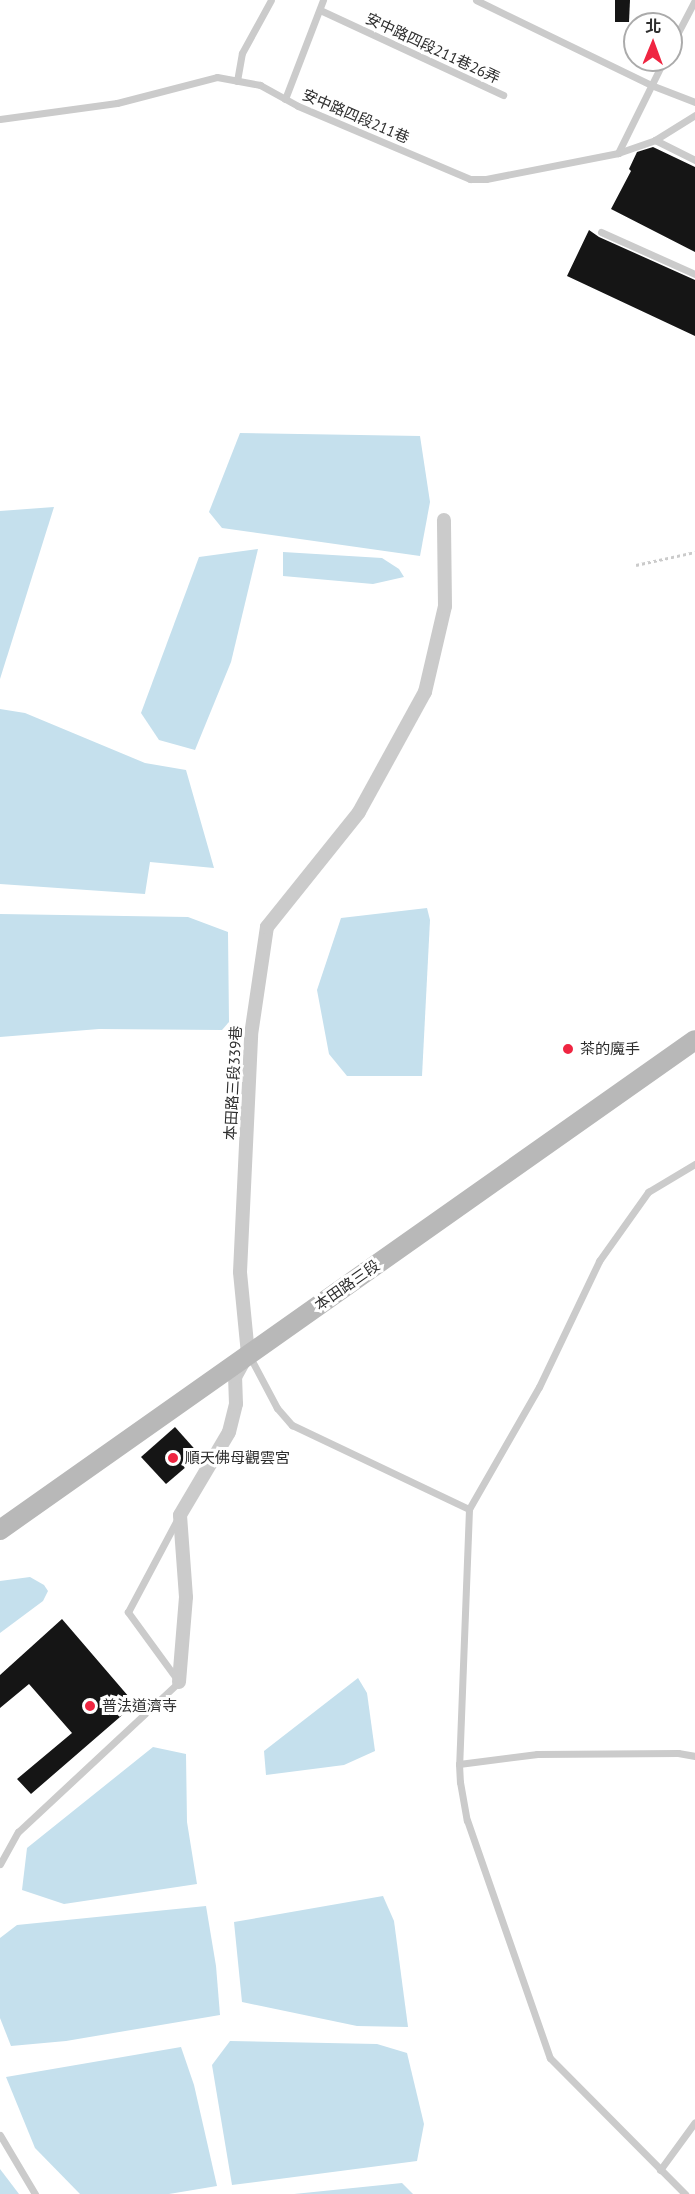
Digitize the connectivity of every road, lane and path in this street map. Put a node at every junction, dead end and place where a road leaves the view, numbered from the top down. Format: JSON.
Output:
{"nodes":[{"id":1,"x":271,"y":0,"type":"edge"},
{"id":2,"x":323,"y":0,"type":"edge"},
{"id":3,"x":476,"y":0,"type":"edge"},
{"id":4,"x":695,"y":0,"type":"edge"},
{"id":5,"x":320,"y":10,"type":"junction"},
{"id":6,"x":683,"y":23,"type":"edge"},
{"id":7,"x":658,"y":72,"type":"edge"},
{"id":8,"x":237,"y":81,"type":"junction"},
{"id":9,"x":651,"y":85,"type":"junction"},
{"id":10,"x":503,"y":95,"type":"dead end"},
{"id":11,"x":285,"y":99,"type":"junction"},
{"id":12,"x":695,"y":102,"type":"edge"},
{"id":13,"x":695,"y":115,"type":"edge"},
{"id":14,"x":0,"y":119,"type":"edge"},
{"id":15,"x":655,"y":140,"type":"junction"},
{"id":16,"x":618,"y":153,"type":"junction"},
{"id":17,"x":695,"y":160,"type":"edge"},
{"id":18,"x":601,"y":232,"type":"dead end"},
{"id":19,"x":695,"y":274,"type":"edge"},
{"id":20,"x":444,"y":520,"type":"dead end"},
{"id":21,"x":695,"y":552,"type":"edge"},
{"id":22,"x":636,"y":565,"type":"dead end"},
{"id":23,"x":695,"y":1040,"type":"edge"},
{"id":24,"x":695,"y":1164,"type":"edge"},
{"id":25,"x":248,"y":1354,"type":"junction"},
{"id":26,"x":469,"y":1509,"type":"junction"},
{"id":27,"x":180,"y":1515,"type":"junction"},
{"id":28,"x":0,"y":1530,"type":"edge"},
{"id":29,"x":179,"y":1682,"type":"junction"},
{"id":30,"x":695,"y":1756,"type":"edge"},
{"id":31,"x":459,"y":1764,"type":"junction"},
{"id":32,"x":1,"y":1861,"type":"edge"},
{"id":33,"x":695,"y":2122,"type":"edge"},
{"id":34,"x":0,"y":2135,"type":"edge"},
{"id":35,"x":660,"y":2170,"type":"junction"},
{"id":36,"x":35,"y":2194,"type":"edge"},
{"id":37,"x":685,"y":2194,"type":"edge"}],
"edges":[{"from":1,"to":8,"type":"lane"},
{"from":2,"to":5,"type":"lane"},
{"from":3,"to":9,"type":"lane"},
{"from":4,"to":6,"type":"lane"},
{"from":5,"to":10,"type":"lane","name":"安中路四段211巷26弄"},
{"from":5,"to":11,"type":"lane"},
{"from":7,"to":9,"type":"lane"},
{"from":8,"to":11,"type":"lane","name":"安中路四段211巷"},
{"from":8,"to":14,"type":"lane","name":"安中路四段211巷"},
{"from":9,"to":12,"type":"lane"},
{"from":9,"to":16,"type":"lane"},
{"from":11,"to":16,"type":"lane","name":"安中路四段211巷"},
{"from":13,"to":15,"type":"lane","name":"安中路四段211巷"},
{"from":15,"to":16,"type":"lane","name":"安中路四段211巷"},
{"from":15,"to":17,"type":"lane"},
{"from":18,"to":19,"type":"lane"},
{"from":20,"to":25,"type":"street","name":"本田路三段339巷"},
{"from":21,"to":22,"type":"path"},
{"from":23,"to":25,"type":"street","name":"本田路三段"},
{"from":24,"to":26,"type":"lane"},
{"from":25,"to":26,"type":"lane"},
{"from":25,"to":27,"type":"street"},
{"from":25,"to":28,"type":"street","name":"本田路三段"},
{"from":26,"to":31,"type":"lane"},
{"from":27,"to":29,"type":"street"},
{"from":27,"to":29,"type":"lane"},
{"from":29,"to":32,"type":"lane"},
{"from":30,"to":31,"type":"lane"},
{"from":31,"to":35,"type":"lane"},
{"from":33,"to":35,"type":"lane"},
{"from":34,"to":36,"type":"lane"},
{"from":35,"to":37,"type":"lane"}]}
